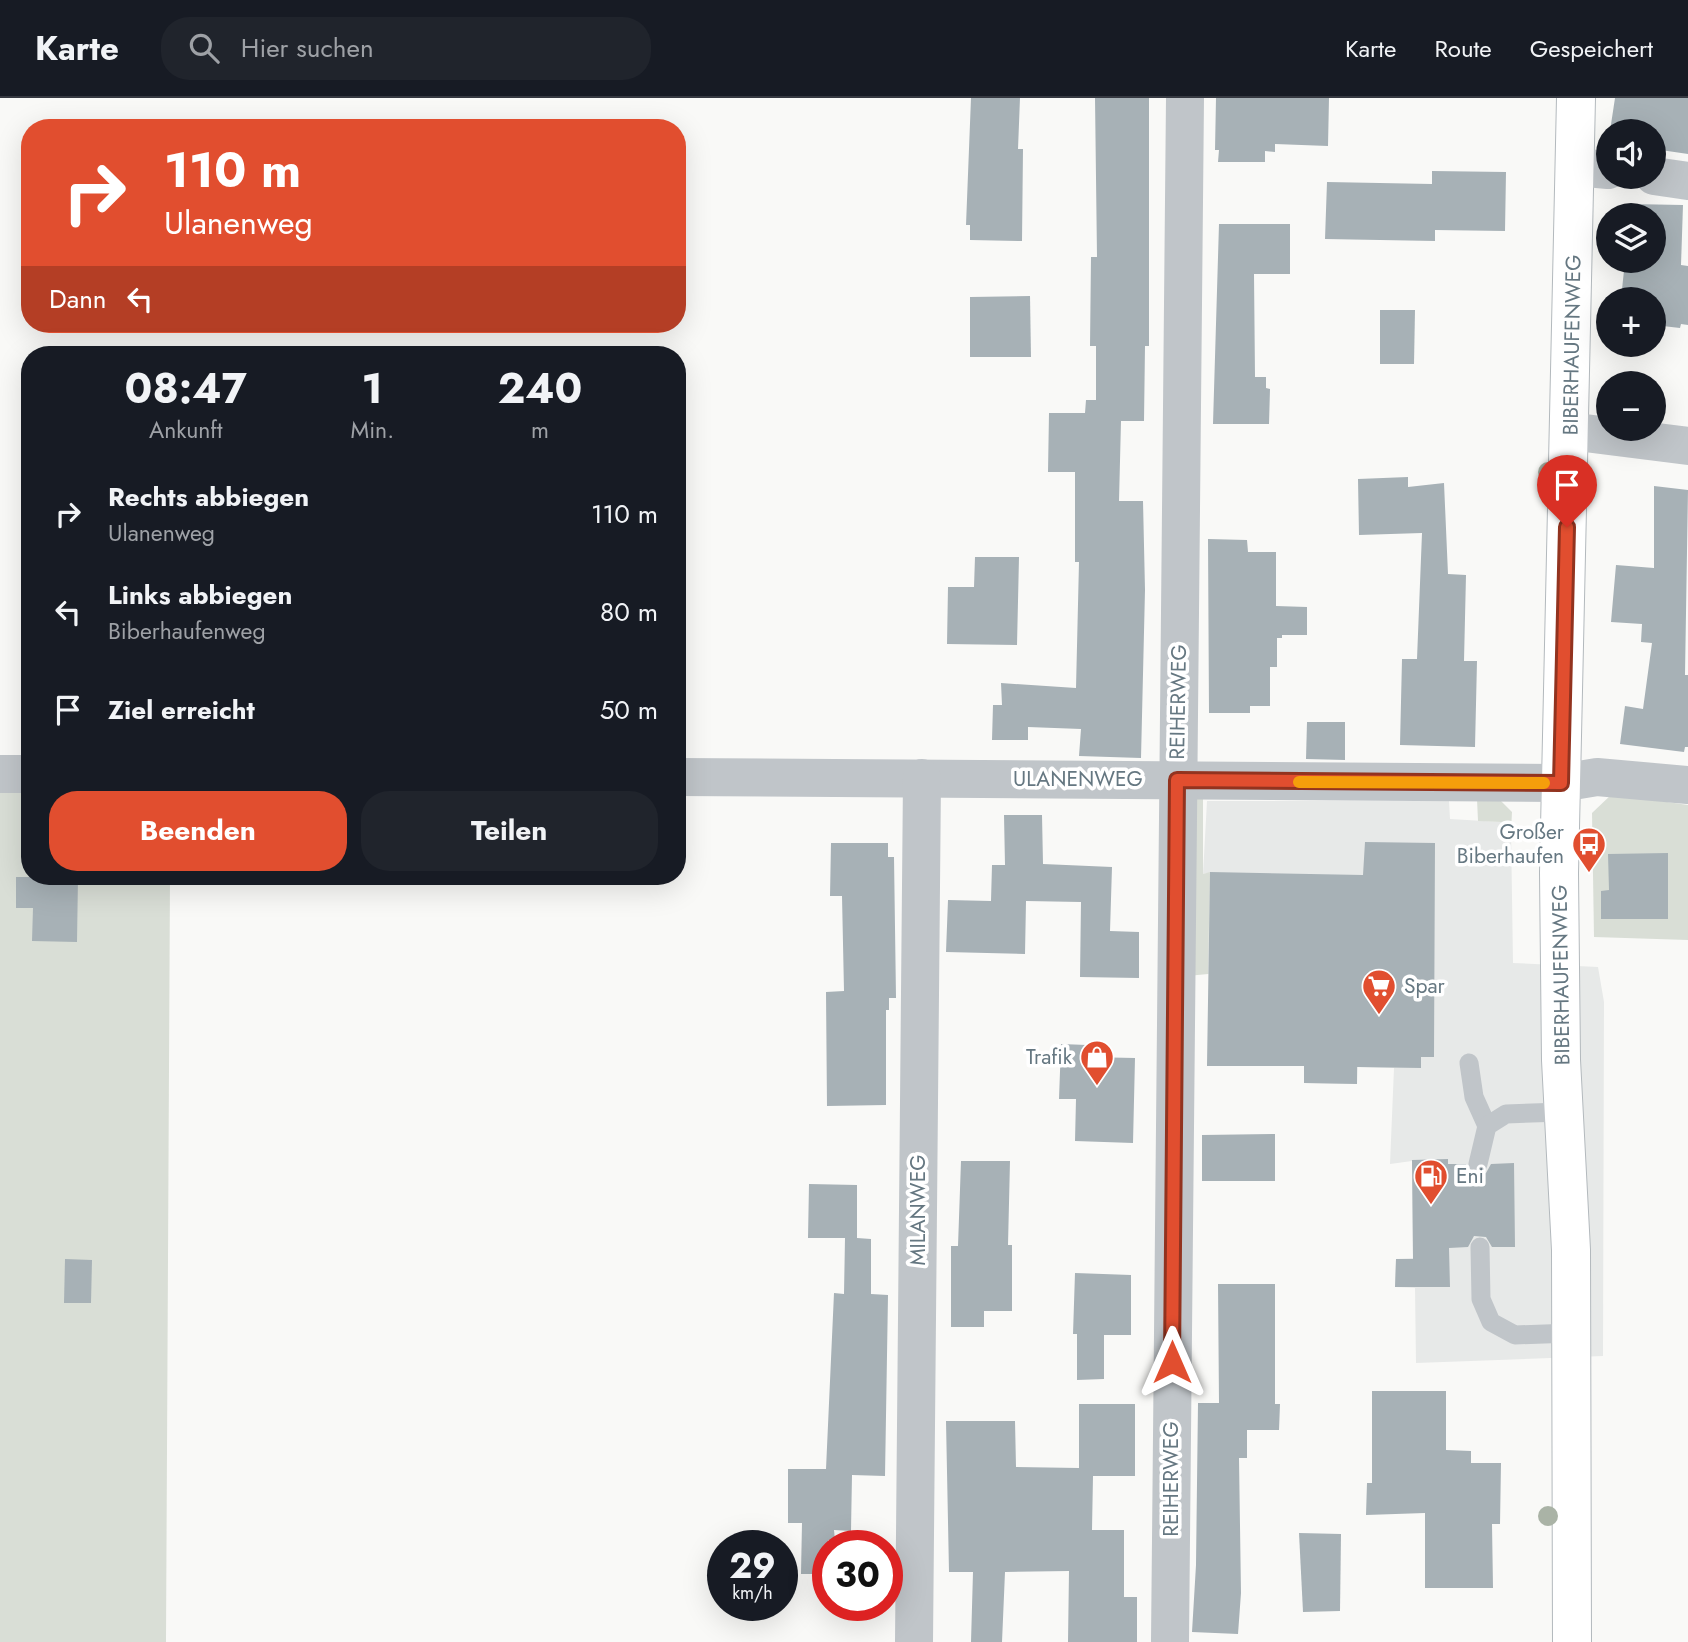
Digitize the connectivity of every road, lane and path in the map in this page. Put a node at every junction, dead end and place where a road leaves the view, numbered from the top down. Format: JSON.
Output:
{"nodes":[{"id":1,"x":1185,"y":98,"type":"edge"},
{"id":2,"x":1576,"y":98,"type":"edge"},
{"id":3,"x":1592,"y":168,"type":"edge"},
{"id":4,"x":1666,"y":178,"type":"edge"},
{"id":5,"x":1688,"y":181,"type":"edge"},
{"id":6,"x":1569,"y":431,"type":"junction"},
{"id":7,"x":1688,"y":446,"type":"edge"},
{"id":8,"x":0,"y":774,"type":"edge"},
{"id":9,"x":21,"y":774,"type":"edge"},
{"id":10,"x":686,"y":777,"type":"edge"},
{"id":11,"x":922,"y":778,"type":"junction"},
{"id":12,"x":1177,"y":780,"type":"junction"},
{"id":13,"x":1561,"y":783,"type":"junction"},
{"id":14,"x":1688,"y":785,"type":"edge"},
{"id":15,"x":1469,"y":1063,"type":"dead end"},
{"id":16,"x":1563,"y":1112,"type":"junction"},
{"id":17,"x":1487,"y":1126,"type":"junction"},
{"id":18,"x":1478,"y":1164,"type":"dead end"},
{"id":19,"x":1480,"y":1247,"type":"dead end"},
{"id":20,"x":1572,"y":1333,"type":"junction"},
{"id":21,"x":914,"y":1642,"type":"edge"},
{"id":22,"x":1170,"y":1642,"type":"edge"},
{"id":23,"x":1572,"y":1642,"type":"edge"}],
"edges":[{"from":1,"to":12,"type":"street","name":"REIHERWEG"},
{"from":2,"to":3,"type":"main road","name":"BIBERHAUFENWEG"},
{"from":3,"to":6,"type":"main road","name":"BIBERHAUFENWEG"},
{"from":4,"to":5,"type":"street"},
{"from":6,"to":7,"type":"street"},
{"from":6,"to":13,"type":"main road","name":"BIBERHAUFENWEG"},
{"from":8,"to":9,"type":"street"},
{"from":10,"to":11,"type":"street","name":"ULANENWEG"},
{"from":11,"to":12,"type":"street","name":"ULANENWEG"},
{"from":11,"to":21,"type":"street","name":"MILANWEG"},
{"from":12,"to":13,"type":"street","name":"ULANENWEG"},
{"from":12,"to":22,"type":"street","name":"REIHERWEG"},
{"from":13,"to":14,"type":"street","name":"ULANENWEG"},
{"from":13,"to":16,"type":"main road","name":"BIBERHAUFENWEG"},
{"from":15,"to":17,"type":"lane"},
{"from":16,"to":17,"type":"lane"},
{"from":16,"to":20,"type":"main road","name":"BIBERHAUFENWEG"},
{"from":17,"to":18,"type":"lane"},
{"from":19,"to":20,"type":"lane"},
{"from":20,"to":23,"type":"main road","name":"BIBERHAUFENWEG"}]}
